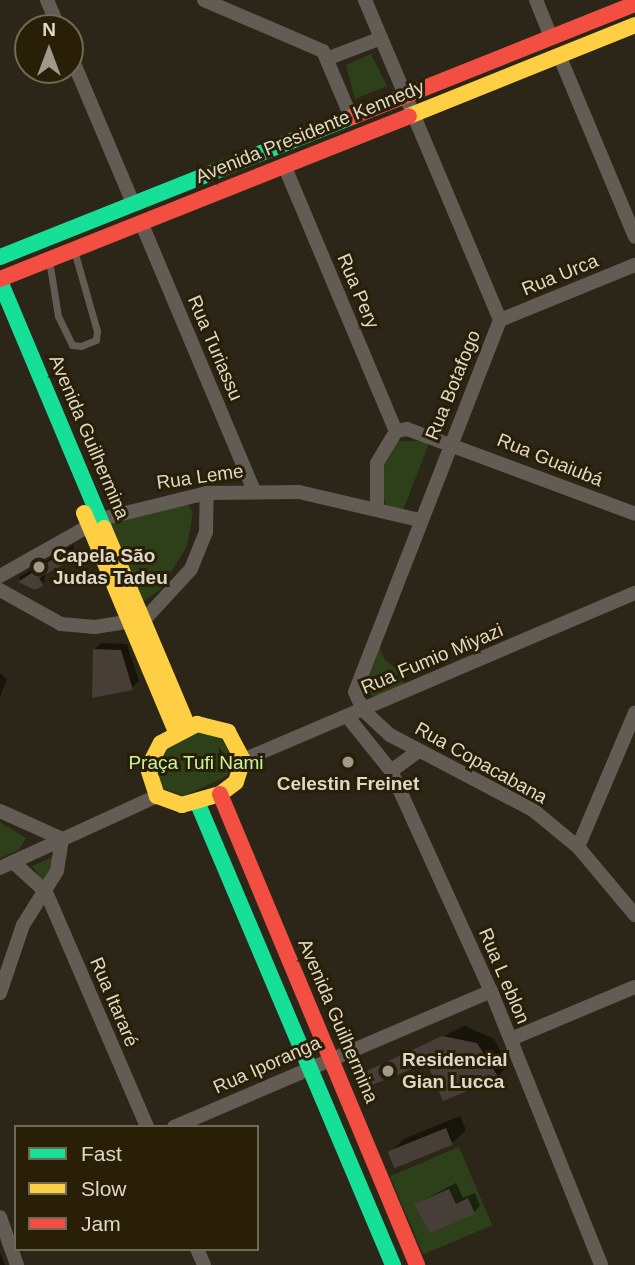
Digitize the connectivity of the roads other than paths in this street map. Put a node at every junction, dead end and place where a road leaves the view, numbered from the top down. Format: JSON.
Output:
{"nodes":[{"id":1,"x":204,"y":0,"type":"edge"},
{"id":2,"x":365,"y":0,"type":"edge"},
{"id":3,"x":536,"y":0,"type":"edge"},
{"id":4,"x":635,"y":4,"type":"edge"},
{"id":5,"x":635,"y":25,"type":"edge"},
{"id":6,"x":551,"y":37,"type":"junction"},
{"id":7,"x":381,"y":38,"type":"junction"},
{"id":8,"x":559,"y":55,"type":"junction"},
{"id":9,"x":329,"y":58,"type":"junction"},
{"id":10,"x":83,"y":84,"type":"edge"},
{"id":11,"x":406,"y":96,"type":"junction"},
{"id":12,"x":414,"y":113,"type":"junction"},
{"id":13,"x":351,"y":117,"type":"junction"},
{"id":14,"x":284,"y":165,"type":"junction"},
{"id":15,"x":133,"y":204,"type":"junction"},
{"id":16,"x":141,"y":222,"type":"junction"},
{"id":17,"x":635,"y":237,"type":"edge"},
{"id":18,"x":74,"y":249,"type":"junction"},
{"id":19,"x":0,"y":257,"type":"edge"},
{"id":20,"x":49,"y":259,"type":"junction"},
{"id":21,"x":635,"y":265,"type":"edge"},
{"id":22,"x":0,"y":280,"type":"edge"},
{"id":23,"x":0,"y":312,"type":"edge"},
{"id":24,"x":500,"y":320,"type":"junction"},
{"id":25,"x":396,"y":431,"type":"junction"},
{"id":26,"x":451,"y":442,"type":"junction"},
{"id":27,"x":253,"y":489,"type":"junction"},
{"id":28,"x":207,"y":493,"type":"junction"},
{"id":29,"x":377,"y":506,"type":"junction"},
{"id":30,"x":635,"y":514,"type":"edge"},
{"id":31,"x":419,"y":520,"type":"junction"},
{"id":32,"x":95,"y":522,"type":"junction"},
{"id":33,"x":0,"y":576,"type":"edge"},
{"id":34,"x":0,"y":590,"type":"edge"},
{"id":35,"x":635,"y":593,"type":"edge"},
{"id":36,"x":137,"y":621,"type":"junction"},
{"id":37,"x":363,"y":710,"type":"junction"},
{"id":38,"x":635,"y":713,"type":"edge"},
{"id":39,"x":347,"y":716,"type":"junction"},
{"id":40,"x":182,"y":730,"type":"junction"},
{"id":41,"x":419,"y":751,"type":"junction"},
{"id":42,"x":243,"y":760,"type":"junction"},
{"id":43,"x":391,"y":771,"type":"junction"},
{"id":44,"x":220,"y":794,"type":"junction"},
{"id":45,"x":157,"y":796,"type":"junction"},
{"id":46,"x":198,"y":804,"type":"junction"},
{"id":47,"x":0,"y":811,"type":"edge"},
{"id":48,"x":62,"y":839,"type":"junction"},
{"id":49,"x":578,"y":847,"type":"junction"},
{"id":50,"x":7,"y":865,"type":"edge"},
{"id":51,"x":46,"y":892,"type":"junction"},
{"id":52,"x":635,"y":915,"type":"edge"},
{"id":53,"x":635,"y":987,"type":"edge"},
{"id":54,"x":491,"y":991,"type":"junction"},
{"id":55,"x":0,"y":993,"type":"edge"},
{"id":56,"x":510,"y":1039,"type":"junction"},
{"id":57,"x":331,"y":1058,"type":"junction"},
{"id":58,"x":312,"y":1066,"type":"junction"},
{"id":59,"x":146,"y":1125,"type":"edge"},
{"id":60,"x":179,"y":1125,"type":"edge"},
{"id":61,"x":0,"y":1217,"type":"edge"},
{"id":62,"x":9,"y":1251,"type":"edge"},
{"id":63,"x":16,"y":1265,"type":"edge"},
{"id":64,"x":393,"y":1265,"type":"edge"},
{"id":65,"x":417,"y":1265,"type":"edge"},
{"id":66,"x":601,"y":1265,"type":"edge"}],
"edges":[{"from":1,"to":9,"type":"street"},
{"from":2,"to":7,"type":"street","name":"Rua Botafogo"},
{"from":3,"to":6,"type":"street"},
{"from":4,"to":6,"type":"street","name":"Avenida Presidente Kennedy"},
{"from":5,"to":8,"type":"street","name":"Avenida Presidente Kennedy"},
{"from":6,"to":11,"type":"street","name":"Avenida Presidente Kennedy"},
{"from":7,"to":9,"type":"street"},
{"from":7,"to":11,"type":"street","name":"Rua Botafogo"},
{"from":8,"to":12,"type":"street","name":"Avenida Presidente Kennedy"},
{"from":8,"to":17,"type":"street"},
{"from":9,"to":13,"type":"street"},
{"from":10,"to":15,"type":"street"},
{"from":11,"to":12,"type":"street","name":"Rua Botafogo"},
{"from":11,"to":13,"type":"street","name":"Avenida Presidente Kennedy"},
{"from":12,"to":14,"type":"street","name":"Avenida Presidente Kennedy"},
{"from":12,"to":24,"type":"street","name":"Rua Botafogo"},
{"from":13,"to":15,"type":"street","name":"Avenida Presidente Kennedy"},
{"from":14,"to":16,"type":"street","name":"Avenida Presidente Kennedy"},
{"from":14,"to":25,"type":"street","name":"Rua Pery"},
{"from":15,"to":19,"type":"street","name":"Avenida Presidente Kennedy"},
{"from":16,"to":18,"type":"street","name":"Avenida Presidente Kennedy"},
{"from":16,"to":27,"type":"street","name":"Rua Turiassu"},
{"from":18,"to":20,"type":"street","name":"Avenida Presidente Kennedy"},
{"from":18,"to":20,"type":"lane"},
{"from":20,"to":22,"type":"street","name":"Avenida Presidente Kennedy"},
{"from":21,"to":24,"type":"street","name":"Rua Urca"},
{"from":22,"to":32,"type":"street","name":"Avenida Guilhermina"},
{"from":23,"to":32,"type":"street","name":"Avenida Guilhermina"},
{"from":24,"to":26,"type":"street","name":"Rua Botafogo"},
{"from":25,"to":26,"type":"street","name":"Rua Guaiubá"},
{"from":25,"to":29,"type":"street"},
{"from":26,"to":30,"type":"street","name":"Rua Guaiubá"},
{"from":26,"to":31,"type":"street","name":"Rua Botafogo"},
{"from":27,"to":28,"type":"street","name":"Rua Leme"},
{"from":27,"to":29,"type":"street","name":"Rua Leme"},
{"from":28,"to":32,"type":"street","name":"Rua Leme"},
{"from":28,"to":36,"type":"street"},
{"from":29,"to":31,"type":"street","name":"Rua Leme"},
{"from":31,"to":37,"type":"street","name":"Rua Botafogo"},
{"from":32,"to":33,"type":"street","name":"Rua Leme"},
{"from":32,"to":36,"type":"street","name":"Avenida Guilhermina"},
{"from":34,"to":36,"type":"street"},
{"from":35,"to":37,"type":"street","name":"Rua Fumio Miyazi"},
{"from":36,"to":40,"type":"street","name":"Avenida Guilhermina"},
{"from":37,"to":39,"type":"street","name":"Rua Fumio Miyazi"},
{"from":37,"to":41,"type":"street","name":"Rua Copacabana"},
{"from":38,"to":49,"type":"street"},
{"from":39,"to":42,"type":"street","name":"Rua Fumio Miyazi"},
{"from":39,"to":43,"type":"street","name":"Rua L eblon"},
{"from":40,"to":42,"type":"street"},
{"from":40,"to":45,"type":"street"},
{"from":41,"to":43,"type":"street"},
{"from":41,"to":49,"type":"street","name":"Rua Copacabana"},
{"from":42,"to":44,"type":"street"},
{"from":43,"to":54,"type":"street","name":"Rua L eblon"},
{"from":44,"to":46,"type":"street"},
{"from":44,"to":57,"type":"street","name":"Avenida Guilhermina"},
{"from":45,"to":46,"type":"street"},
{"from":45,"to":48,"type":"street"},
{"from":46,"to":58,"type":"street"},
{"from":47,"to":48,"type":"street"},
{"from":48,"to":50,"type":"street"},
{"from":48,"to":51,"type":"street"},
{"from":49,"to":52,"type":"street","name":"Rua Copacabana"},
{"from":50,"to":51,"type":"street"},
{"from":51,"to":55,"type":"street"},
{"from":51,"to":59,"type":"street","name":"Rua Itararé"},
{"from":53,"to":56,"type":"street"},
{"from":54,"to":56,"type":"street","name":"Rua L eblon"},
{"from":54,"to":57,"type":"street","name":"Rua Iporanga"},
{"from":56,"to":66,"type":"street","name":"Rua L eblon"},
{"from":57,"to":58,"type":"street","name":"Rua Iporanga"},
{"from":57,"to":65,"type":"street","name":"Avenida Guilhermina"},
{"from":58,"to":60,"type":"street","name":"Rua Iporanga"},
{"from":58,"to":64,"type":"street"},
{"from":61,"to":62,"type":"street"},
{"from":62,"to":63,"type":"street"}]}
